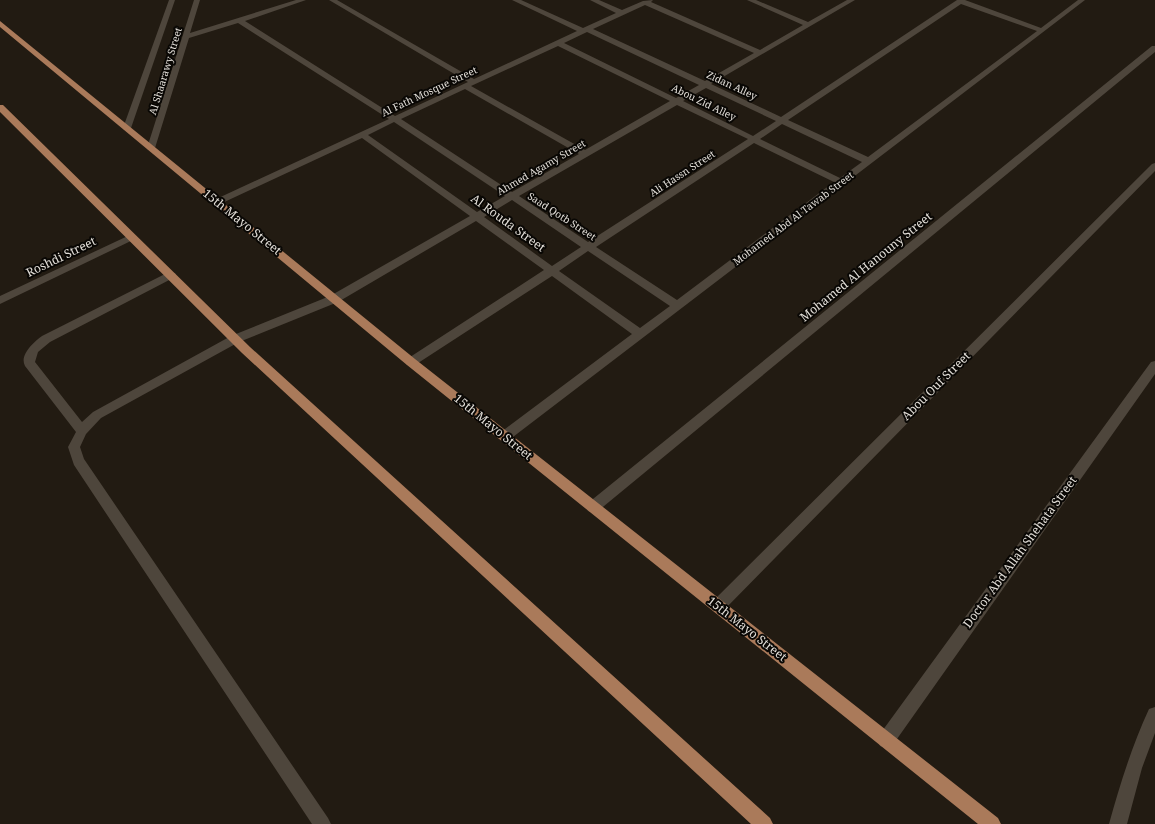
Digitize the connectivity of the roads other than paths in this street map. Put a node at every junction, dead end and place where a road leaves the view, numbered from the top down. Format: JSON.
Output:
{"nodes":[{"id":1,"x":172,"y":0,"type":"edge"},
{"id":2,"x":197,"y":0,"type":"edge"},
{"id":3,"x":302,"y":0,"type":"edge"},
{"id":4,"x":332,"y":0,"type":"edge"},
{"id":5,"x":515,"y":0,"type":"edge"},
{"id":6,"x":593,"y":0,"type":"edge"},
{"id":7,"x":750,"y":0,"type":"edge"},
{"id":8,"x":852,"y":0,"type":"edge"},
{"id":9,"x":1082,"y":0,"type":"edge"},
{"id":10,"x":647,"y":1,"type":"edge"},
{"id":11,"x":961,"y":1,"type":"edge"},
{"id":12,"x":622,"y":13,"type":"junction"},
{"id":13,"x":239,"y":20,"type":"junction"},
{"id":14,"x":0,"y":24,"type":"edge"},
{"id":15,"x":809,"y":25,"type":"junction"},
{"id":16,"x":585,"y":30,"type":"junction"},
{"id":17,"x":1041,"y":30,"type":"junction"},
{"id":18,"x":186,"y":37,"type":"junction"},
{"id":19,"x":558,"y":43,"type":"junction"},
{"id":20,"x":1155,"y":48,"type":"edge"},
{"id":21,"x":760,"y":53,"type":"junction"},
{"id":22,"x":473,"y":82,"type":"junction"},
{"id":23,"x":705,"y":85,"type":"junction"},
{"id":24,"x":465,"y":86,"type":"junction"},
{"id":25,"x":676,"y":101,"type":"junction"},
{"id":26,"x":1,"y":110,"type":"edge"},
{"id":27,"x":395,"y":119,"type":"junction"},
{"id":28,"x":781,"y":121,"type":"junction"},
{"id":29,"x":127,"y":128,"type":"junction"},
{"id":30,"x":362,"y":134,"type":"junction"},
{"id":31,"x":754,"y":139,"type":"junction"},
{"id":32,"x":151,"y":148,"type":"junction"},
{"id":33,"x":585,"y":154,"type":"junction"},
{"id":34,"x":868,"y":161,"type":"junction"},
{"id":35,"x":1155,"y":166,"type":"edge"},
{"id":36,"x":840,"y":182,"type":"junction"},
{"id":37,"x":512,"y":196,"type":"junction"},
{"id":38,"x":217,"y":202,"type":"junction"},
{"id":39,"x":477,"y":217,"type":"junction"},
{"id":40,"x":132,"y":237,"type":"junction"},
{"id":41,"x":588,"y":247,"type":"junction"},
{"id":42,"x":552,"y":270,"type":"junction"},
{"id":43,"x":171,"y":275,"type":"junction"},
{"id":44,"x":1,"y":297,"type":"edge"},
{"id":45,"x":334,"y":299,"type":"junction"},
{"id":46,"x":677,"y":305,"type":"junction"},
{"id":47,"x":640,"y":334,"type":"junction"},
{"id":48,"x":235,"y":339,"type":"junction"},
{"id":49,"x":411,"y":362,"type":"junction"},
{"id":50,"x":1155,"y":365,"type":"edge"},
{"id":51,"x":82,"y":431,"type":"junction"},
{"id":52,"x":504,"y":436,"type":"junction"},
{"id":53,"x":593,"y":506,"type":"junction"},
{"id":54,"x":718,"y":606,"type":"junction"},
{"id":55,"x":1155,"y":715,"type":"edge"},
{"id":56,"x":886,"y":740,"type":"junction"},
{"id":57,"x":322,"y":824,"type":"edge"},
{"id":58,"x":764,"y":824,"type":"edge"},
{"id":59,"x":992,"y":824,"type":"edge"},
{"id":60,"x":1118,"y":824,"type":"edge"}],
"edges":[{"from":1,"to":29,"type":"street","name":"Al Shaarawy Street"},
{"from":2,"to":18,"type":"street","name":"Al Shaarawy Street"},
{"from":3,"to":13,"type":"street"},
{"from":4,"to":22,"type":"street"},
{"from":5,"to":16,"type":"street","name":"Zidan Alley"},
{"from":6,"to":12,"type":"street"},
{"from":7,"to":15,"type":"street"},
{"from":8,"to":15,"type":"street","name":"Ahmed Agamy Street"},
{"from":9,"to":17,"type":"street","name":"Mohamed Abd Al Tawab Street"},
{"from":10,"to":12,"type":"street","name":"Al Fath Mosque Street"},
{"from":10,"to":21,"type":"street"},
{"from":11,"to":17,"type":"street"},
{"from":11,"to":28,"type":"street","name":"Ali Hassn Street"},
{"from":12,"to":16,"type":"street","name":"Al Fath Mosque Street"},
{"from":13,"to":18,"type":"street"},
{"from":13,"to":27,"type":"street","name":"Saad Qotb Street"},
{"from":14,"to":29,"type":"main road","name":"15th Mayo Street"},
{"from":15,"to":21,"type":"street","name":"Ahmed Agamy Street"},
{"from":16,"to":19,"type":"street","name":"Al Fath Mosque Street"},
{"from":16,"to":23,"type":"street","name":"Zidan Alley"},
{"from":17,"to":34,"type":"street","name":"Mohamed Abd Al Tawab Street"},
{"from":18,"to":32,"type":"street","name":"Al Shaarawy Street"},
{"from":19,"to":22,"type":"street","name":"Al Fath Mosque Street"},
{"from":19,"to":25,"type":"street","name":"Abou Zid Alley"},
{"from":20,"to":53,"type":"street","name":"Mohamed Al Hanouny Street"},
{"from":21,"to":23,"type":"street","name":"Ahmed Agamy Street"},
{"from":22,"to":24,"type":"street","name":"Al Fath Mosque Street"},
{"from":23,"to":25,"type":"street","name":"Ahmed Agamy Street"},
{"from":23,"to":28,"type":"street","name":"Zidan Alley"},
{"from":24,"to":27,"type":"street","name":"Al Fath Mosque Street"},
{"from":24,"to":33,"type":"street"},
{"from":25,"to":31,"type":"street","name":"Abou Zid Alley"},
{"from":25,"to":33,"type":"street","name":"Ahmed Agamy Street"},
{"from":26,"to":40,"type":"main road"},
{"from":27,"to":30,"type":"street","name":"Al Fath Mosque Street"},
{"from":27,"to":37,"type":"street","name":"Saad Qotb Street"},
{"from":28,"to":31,"type":"street","name":"Ali Hassn Street"},
{"from":28,"to":34,"type":"street","name":"Zidan Alley"},
{"from":29,"to":32,"type":"main road","name":"15th Mayo Street"},
{"from":30,"to":38,"type":"street","name":"Al Fath Mosque Street"},
{"from":30,"to":39,"type":"street","name":"Al Rouda Street"},
{"from":31,"to":36,"type":"street","name":"Abou Zid Alley"},
{"from":31,"to":41,"type":"street","name":"Ali Hassn Street"},
{"from":32,"to":38,"type":"main road","name":"15th Mayo Street"},
{"from":33,"to":37,"type":"street","name":"Ahmed Agamy Street"},
{"from":34,"to":36,"type":"street","name":"Mohamed Abd Al Tawab Street"},
{"from":35,"to":54,"type":"street","name":"Abou Ouf Street"},
{"from":36,"to":46,"type":"street","name":"Mohamed Abd Al Tawab Street"},
{"from":37,"to":39,"type":"street","name":"Ahmed Agamy Street"},
{"from":37,"to":41,"type":"street","name":"Saad Qotb Street"},
{"from":38,"to":45,"type":"main road","name":"15th Mayo Street"},
{"from":39,"to":42,"type":"street","name":"Al Rouda Street"},
{"from":39,"to":45,"type":"street","name":"Ahmed Agamy Street"},
{"from":40,"to":43,"type":"main road"},
{"from":40,"to":44,"type":"street","name":"Roshdi Street"},
{"from":41,"to":42,"type":"street","name":"Ali Hassn Street"},
{"from":41,"to":46,"type":"street","name":"Saad Qotb Street"},
{"from":42,"to":47,"type":"street","name":"Al Rouda Street"},
{"from":42,"to":49,"type":"street","name":"Ali Hassn Street"},
{"from":43,"to":48,"type":"main road"},
{"from":43,"to":51,"type":"street"},
{"from":45,"to":48,"type":"street","name":"Ahmed Agamy Street"},
{"from":45,"to":49,"type":"main road","name":"15th Mayo Street"},
{"from":46,"to":47,"type":"street","name":"Mohamed Abd Al Tawab Street"},
{"from":47,"to":52,"type":"street","name":"Mohamed Abd Al Tawab Street"},
{"from":48,"to":51,"type":"street","name":"Ahmed Agamy Street"},
{"from":48,"to":58,"type":"main road"},
{"from":49,"to":52,"type":"main road","name":"15th Mayo Street"},
{"from":50,"to":56,"type":"street","name":"Doctor Abd Allah Shehata Street"},
{"from":51,"to":57,"type":"street"},
{"from":52,"to":53,"type":"main road","name":"15th Mayo Street"},
{"from":53,"to":54,"type":"main road","name":"15th Mayo Street"},
{"from":54,"to":56,"type":"main road","name":"15th Mayo Street"},
{"from":55,"to":60,"type":"street"},
{"from":56,"to":59,"type":"main road","name":"15th Mayo Street"}]}
